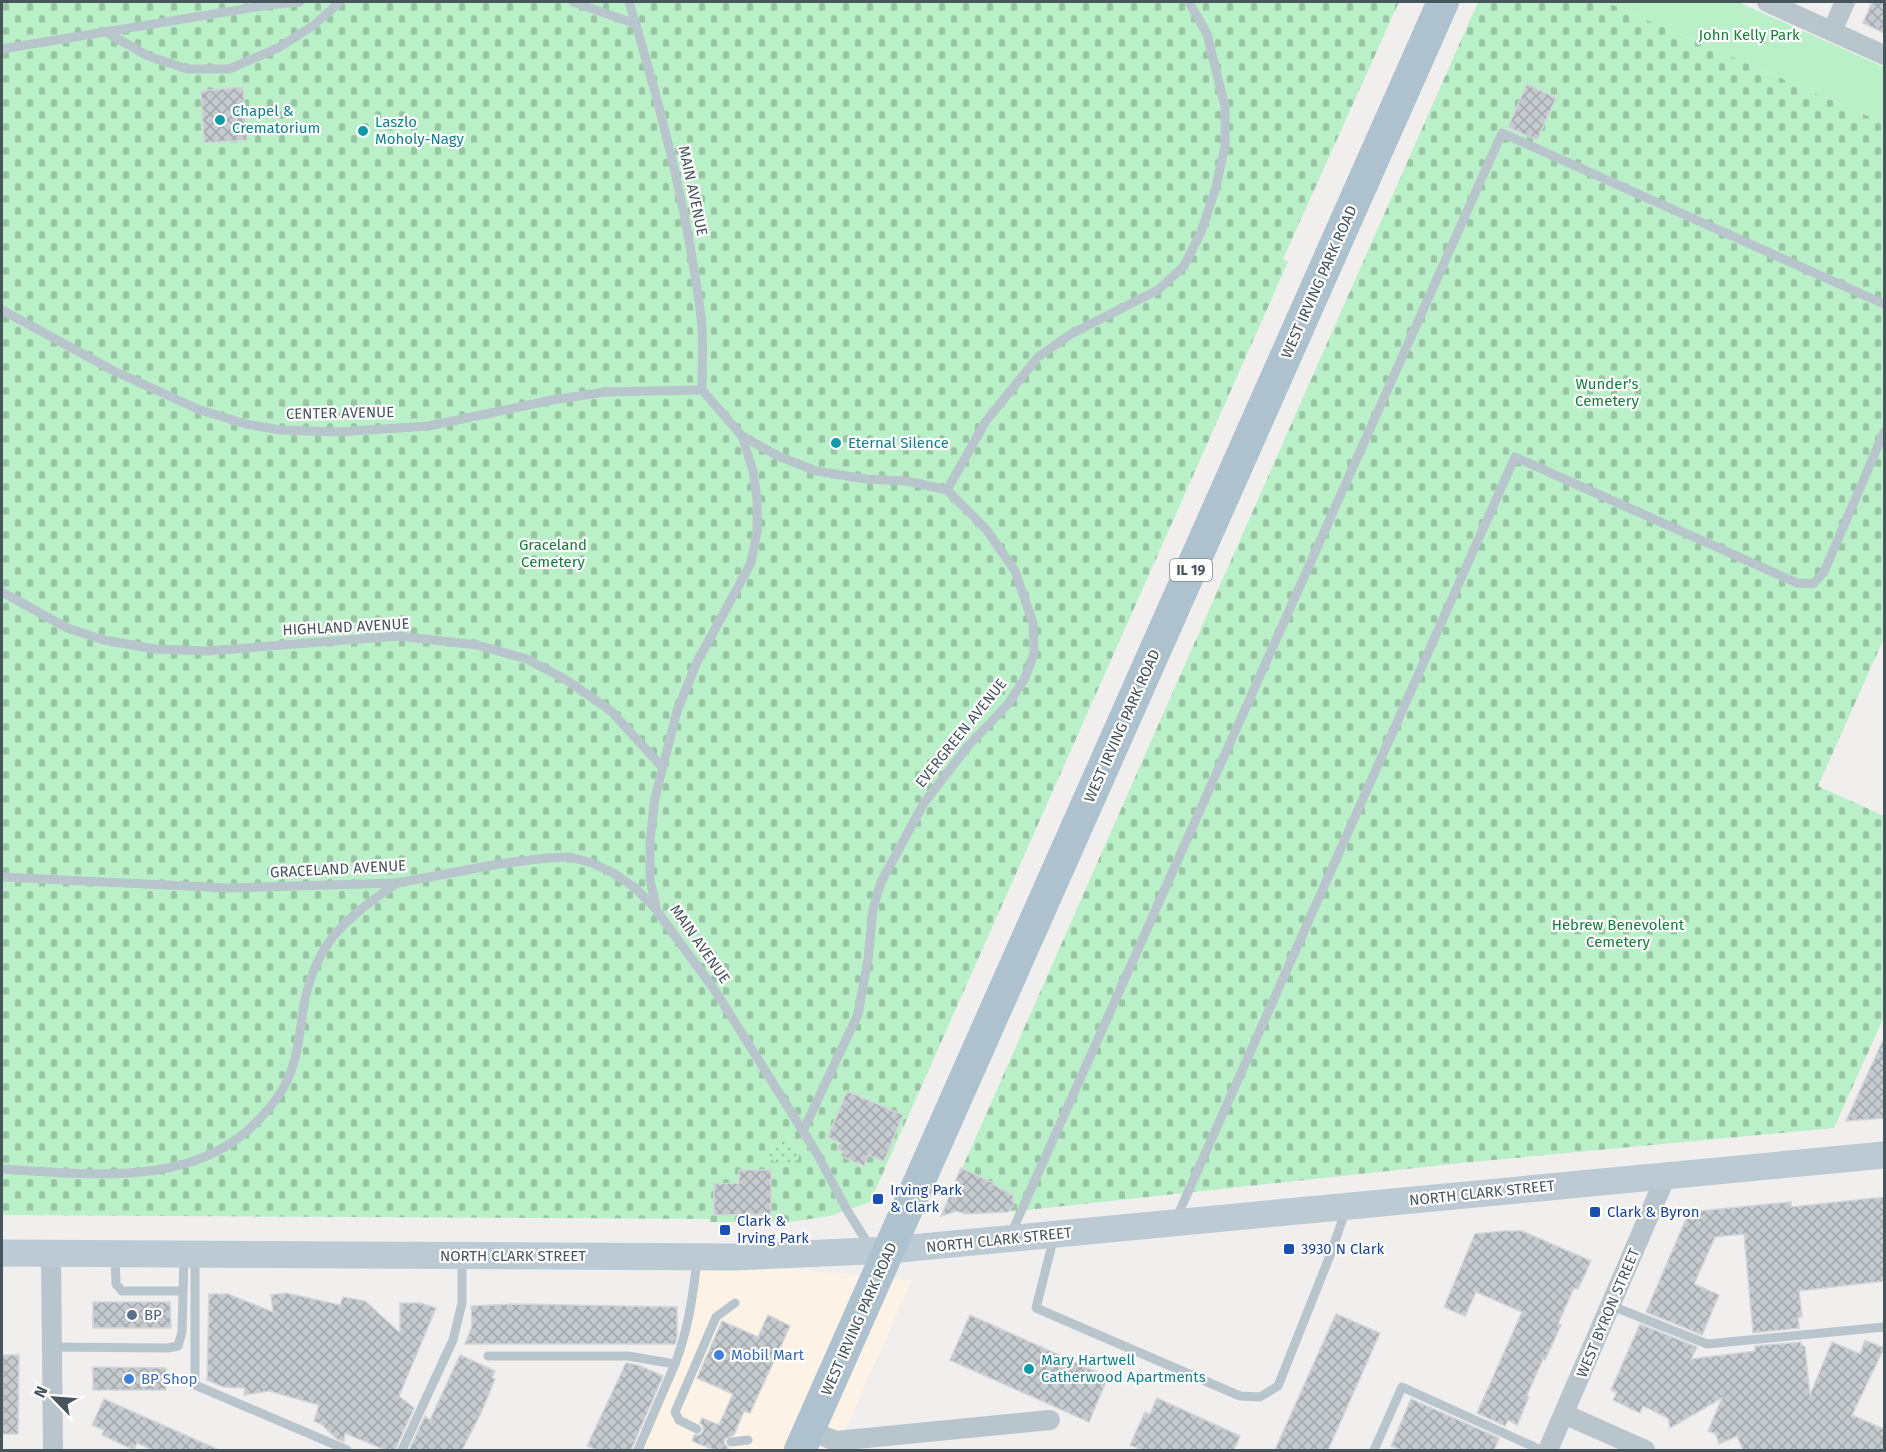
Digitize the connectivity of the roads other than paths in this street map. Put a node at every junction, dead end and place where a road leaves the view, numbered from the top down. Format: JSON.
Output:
{"nodes":[{"id":1,"x":300,"y":2,"type":"edge"},
{"id":2,"x":340,"y":2,"type":"edge"},
{"id":3,"x":573,"y":2,"type":"edge"},
{"id":4,"x":629,"y":2,"type":"edge"},
{"id":5,"x":1190,"y":2,"type":"edge"},
{"id":6,"x":1443,"y":2,"type":"edge"},
{"id":7,"x":1767,"y":2,"type":"edge"},
{"id":8,"x":1845,"y":2,"type":"edge"},
{"id":9,"x":636,"y":24,"type":"junction"},
{"id":10,"x":1832,"y":31,"type":"junction"},
{"id":11,"x":106,"y":32,"type":"junction"},
{"id":12,"x":2,"y":50,"type":"edge"},
{"id":13,"x":1884,"y":55,"type":"edge"},
{"id":14,"x":1884,"y":304,"type":"edge"},
{"id":15,"x":2,"y":310,"type":"edge"},
{"id":16,"x":702,"y":390,"type":"junction"},
{"id":17,"x":1884,"y":432,"type":"edge"},
{"id":18,"x":742,"y":436,"type":"junction"},
{"id":19,"x":947,"y":490,"type":"junction"},
{"id":20,"x":2,"y":592,"type":"edge"},
{"id":21,"x":662,"y":767,"type":"junction"},
{"id":22,"x":2,"y":877,"type":"edge"},
{"id":23,"x":397,"y":883,"type":"junction"},
{"id":24,"x":657,"y":911,"type":"junction"},
{"id":25,"x":803,"y":1131,"type":"junction"},
{"id":26,"x":1884,"y":1155,"type":"edge"},
{"id":27,"x":2,"y":1169,"type":"edge"},
{"id":28,"x":1666,"y":1176,"type":"junction"},
{"id":29,"x":1347,"y":1207,"type":"junction"},
{"id":30,"x":1174,"y":1223,"type":"junction"},
{"id":31,"x":1055,"y":1235,"type":"junction"},
{"id":32,"x":1009,"y":1239,"type":"junction"},
{"id":33,"x":2,"y":1253,"type":"edge"},
{"id":34,"x":51,"y":1253,"type":"junction"},
{"id":35,"x":115,"y":1254,"type":"junction"},
{"id":36,"x":190,"y":1254,"type":"junction"},
{"id":37,"x":462,"y":1255,"type":"junction"},
{"id":38,"x":882,"y":1256,"type":"junction"},
{"id":39,"x":697,"y":1257,"type":"junction"},
{"id":40,"x":183,"y":1290,"type":"junction"},
{"id":41,"x":735,"y":1303,"type":"dead end"},
{"id":42,"x":1612,"y":1306,"type":"junction"},
{"id":43,"x":1884,"y":1327,"type":"edge"},
{"id":44,"x":52,"y":1347,"type":"junction"},
{"id":45,"x":488,"y":1356,"type":"dead end"},
{"id":46,"x":675,"y":1364,"type":"junction"},
{"id":47,"x":1563,"y":1414,"type":"junction"},
{"id":48,"x":1050,"y":1420,"type":"dead end"},
{"id":49,"x":697,"y":1428,"type":"dead end"},
{"id":50,"x":748,"y":1440,"type":"dead end"},
{"id":51,"x":805,"y":1441,"type":"edge"},
{"id":52,"x":731,"y":1442,"type":"dead end"},
{"id":53,"x":53,"y":1450,"type":"edge"},
{"id":54,"x":347,"y":1450,"type":"edge"},
{"id":55,"x":402,"y":1450,"type":"edge"},
{"id":56,"x":638,"y":1450,"type":"edge"},
{"id":57,"x":1374,"y":1450,"type":"edge"},
{"id":58,"x":1541,"y":1450,"type":"edge"},
{"id":59,"x":1548,"y":1450,"type":"edge"},
{"id":60,"x":1645,"y":1450,"type":"edge"}],
"edges":[{"from":1,"to":11,"type":"lane"},
{"from":2,"to":11,"type":"lane"},
{"from":3,"to":9,"type":"lane"},
{"from":4,"to":9,"type":"lane","name":"MAIN AVENUE"},
{"from":5,"to":19,"type":"lane"},
{"from":6,"to":38,"type":"main road","name":"WEST IRVING PARK ROAD","number":"IL 19"},
{"from":7,"to":10,"type":"street"},
{"from":8,"to":10,"type":"street"},
{"from":9,"to":16,"type":"lane","name":"MAIN AVENUE"},
{"from":10,"to":13,"type":"street"},
{"from":11,"to":12,"type":"lane"},
{"from":14,"to":32,"type":"lane"},
{"from":15,"to":16,"type":"lane","name":"CENTER AVENUE"},
{"from":16,"to":18,"type":"lane"},
{"from":17,"to":30,"type":"lane"},
{"from":18,"to":19,"type":"lane"},
{"from":18,"to":21,"type":"lane","name":"MAIN AVENUE"},
{"from":19,"to":25,"type":"lane","name":"EVERGREEN AVENUE"},
{"from":20,"to":21,"type":"lane","name":"HIGHLAND AVENUE"},
{"from":21,"to":24,"type":"lane","name":"MAIN AVENUE"},
{"from":22,"to":23,"type":"lane","name":"GRACELAND AVENUE"},
{"from":23,"to":24,"type":"lane","name":"GRACELAND AVENUE"},
{"from":23,"to":27,"type":"lane"},
{"from":24,"to":25,"type":"lane","name":"MAIN AVENUE"},
{"from":25,"to":38,"type":"lane","name":"MAIN AVENUE"},
{"from":26,"to":28,"type":"main road","name":"NORTH CLARK STREET"},
{"from":28,"to":29,"type":"main road","name":"NORTH CLARK STREET"},
{"from":28,"to":42,"type":"street","name":"WEST BYRON STREET"},
{"from":29,"to":30,"type":"main road","name":"NORTH CLARK STREET"},
{"from":29,"to":31,"type":"lane"},
{"from":30,"to":31,"type":"main road","name":"NORTH CLARK STREET"},
{"from":31,"to":32,"type":"main road","name":"NORTH CLARK STREET"},
{"from":32,"to":38,"type":"main road","name":"NORTH CLARK STREET"},
{"from":33,"to":34,"type":"main road","name":"NORTH CLARK STREET"},
{"from":34,"to":35,"type":"main road","name":"NORTH CLARK STREET"},
{"from":34,"to":44,"type":"street"},
{"from":35,"to":36,"type":"main road","name":"NORTH CLARK STREET"},
{"from":35,"to":40,"type":"lane"},
{"from":36,"to":37,"type":"main road","name":"NORTH CLARK STREET"},
{"from":36,"to":40,"type":"lane"},
{"from":36,"to":54,"type":"lane"},
{"from":37,"to":39,"type":"main road","name":"NORTH CLARK STREET"},
{"from":37,"to":55,"type":"lane"},
{"from":38,"to":39,"type":"main road","name":"NORTH CLARK STREET"},
{"from":38,"to":51,"type":"main road","name":"WEST IRVING PARK ROAD","number":"IL 19"},
{"from":39,"to":46,"type":"lane"},
{"from":40,"to":44,"type":"lane"},
{"from":41,"to":49,"type":"lane"},
{"from":42,"to":43,"type":"lane"},
{"from":42,"to":47,"type":"street","name":"WEST BYRON STREET"},
{"from":44,"to":53,"type":"street"},
{"from":45,"to":46,"type":"lane"},
{"from":46,"to":56,"type":"lane"},
{"from":47,"to":59,"type":"street","name":"WEST BYRON STREET"},
{"from":47,"to":60,"type":"street"},
{"from":48,"to":51,"type":"street"},
{"from":50,"to":52,"type":"lane"},
{"from":57,"to":58,"type":"lane"}]}
